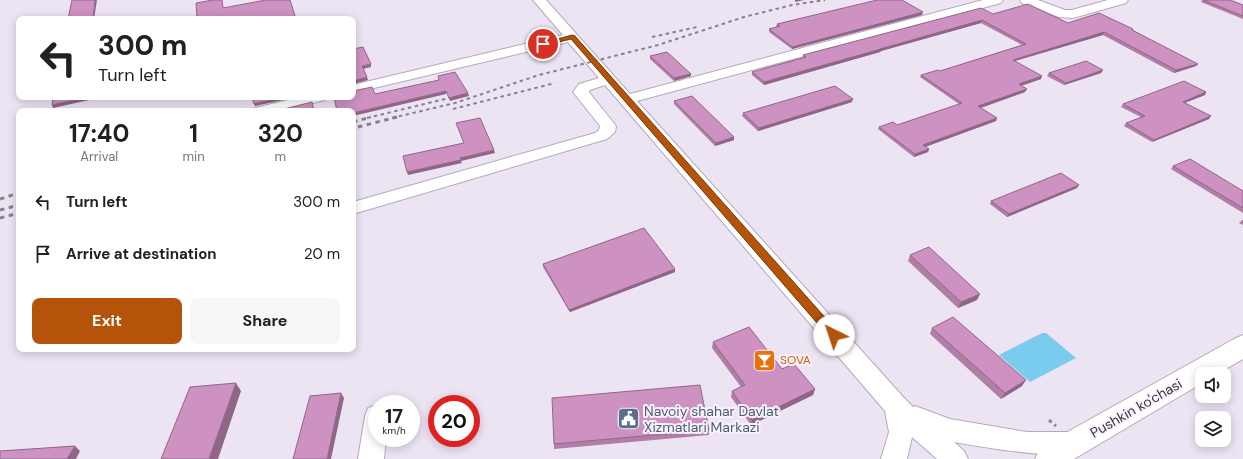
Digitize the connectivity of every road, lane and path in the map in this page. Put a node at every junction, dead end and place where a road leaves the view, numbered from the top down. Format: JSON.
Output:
{"nodes":[{"id":1,"x":539,"y":0,"type":"edge"},
{"id":2,"x":997,"y":0,"type":"edge"},
{"id":3,"x":1026,"y":0,"type":"edge"},
{"id":4,"x":1122,"y":0,"type":"edge"},
{"id":5,"x":572,"y":37,"type":"junction"},
{"id":6,"x":610,"y":79,"type":"junction"},
{"id":7,"x":356,"y":88,"type":"edge"},
{"id":8,"x":627,"y":99,"type":"junction"},
{"id":9,"x":307,"y":100,"type":"edge"},
{"id":10,"x":274,"y":108,"type":"edge"},
{"id":11,"x":356,"y":207,"type":"edge"},
{"id":12,"x":1243,"y":346,"type":"edge"},
{"id":13,"x":896,"y":407,"type":"junction"},
{"id":14,"x":373,"y":447,"type":"edge"},
{"id":15,"x":1061,"y":452,"type":"edge"},
{"id":16,"x":371,"y":459,"type":"edge"},
{"id":17,"x":894,"y":459,"type":"edge"},
{"id":18,"x":955,"y":459,"type":"edge"}],
"edges":[{"from":1,"to":5,"type":"street"},
{"from":2,"to":8,"type":"street"},
{"from":3,"to":4,"type":"street"},
{"from":5,"to":6,"type":"street"},
{"from":5,"to":7,"type":"street"},
{"from":6,"to":8,"type":"street"},
{"from":6,"to":11,"type":"street"},
{"from":8,"to":13,"type":"street"},
{"from":9,"to":10,"type":"street"},
{"from":12,"to":15,"type":"main road","name":"Pushkin ko'chasi"},
{"from":13,"to":15,"type":"street"},
{"from":13,"to":17,"type":"street"},
{"from":13,"to":18,"type":"street"},
{"from":14,"to":16,"type":"street"}]}
